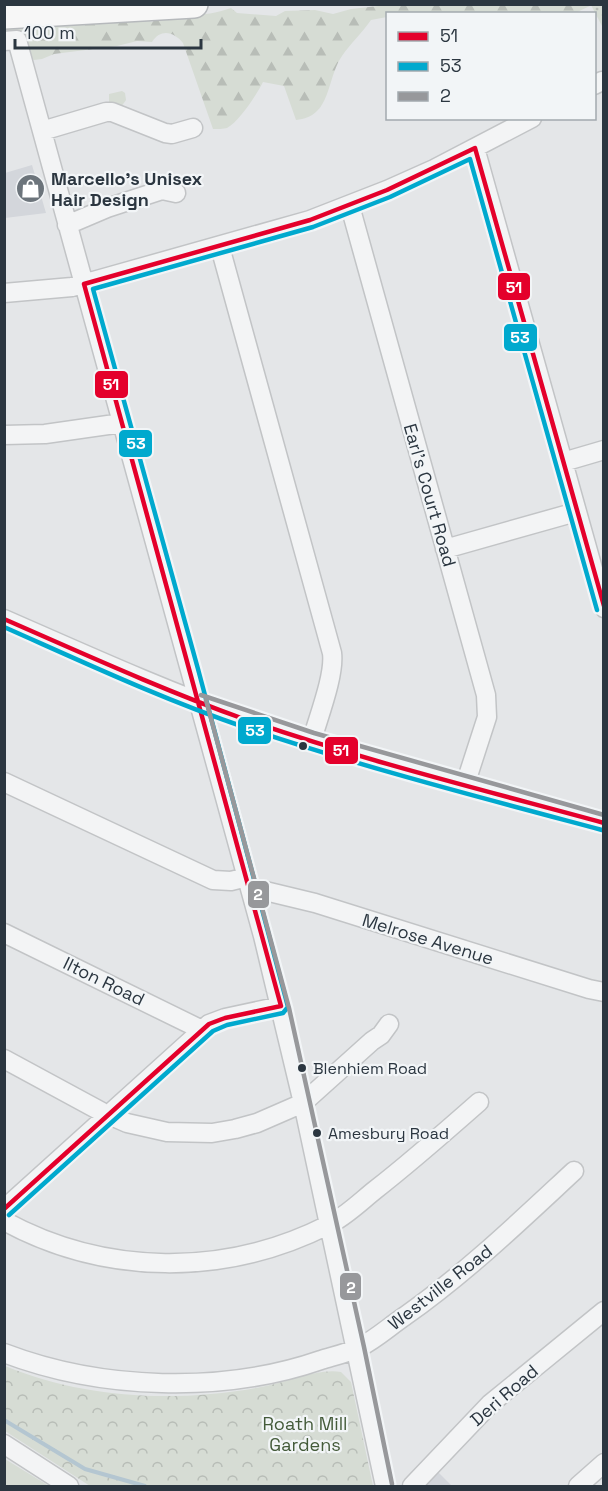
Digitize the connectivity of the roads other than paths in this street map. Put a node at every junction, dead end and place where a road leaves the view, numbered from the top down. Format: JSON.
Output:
{"nodes":[{"id":1,"x":194,"y":4,"type":"edge"},
{"id":2,"x":4,"y":15,"type":"edge"},
{"id":3,"x":4,"y":41,"type":"edge"},
{"id":4,"x":528,"y":120,"type":"edge"},
{"id":5,"x":193,"y":128,"type":"dead end"},
{"id":6,"x":42,"y":131,"type":"junction"},
{"id":7,"x":475,"y":148,"type":"junction"},
{"id":8,"x":176,"y":193,"type":"dead end"},
{"id":9,"x":350,"y":206,"type":"junction"},
{"id":10,"x":67,"y":225,"type":"junction"},
{"id":11,"x":220,"y":247,"type":"junction"},
{"id":12,"x":84,"y":284,"type":"junction"},
{"id":13,"x":4,"y":293,"type":"edge"},
{"id":14,"x":122,"y":423,"type":"junction"},
{"id":15,"x":4,"y":435,"type":"edge"},
{"id":16,"x":603,"y":450,"type":"edge"},
{"id":17,"x":563,"y":462,"type":"junction"},
{"id":18,"x":576,"y":512,"type":"junction"},
{"id":19,"x":445,"y":549,"type":"junction"},
{"id":20,"x":603,"y":608,"type":"edge"},
{"id":21,"x":4,"y":620,"type":"edge"},
{"id":22,"x":199,"y":702,"type":"junction"},
{"id":23,"x":312,"y":740,"type":"junction"},
{"id":24,"x":4,"y":782,"type":"edge"},
{"id":25,"x":465,"y":785,"type":"junction"},
{"id":26,"x":603,"y":823,"type":"edge"},
{"id":27,"x":249,"y":884,"type":"junction"},
{"id":28,"x":4,"y":933,"type":"edge"},
{"id":29,"x":603,"y":992,"type":"edge"},
{"id":30,"x":281,"y":1006,"type":"junction"},
{"id":31,"x":389,"y":1024,"type":"dead end"},
{"id":32,"x":202,"y":1030,"type":"junction"},
{"id":33,"x":4,"y":1059,"type":"edge"},
{"id":34,"x":479,"y":1102,"type":"dead end"},
{"id":35,"x":303,"y":1103,"type":"junction"},
{"id":36,"x":108,"y":1115,"type":"junction"},
{"id":37,"x":574,"y":1172,"type":"dead end"},
{"id":38,"x":4,"y":1209,"type":"edge"},
{"id":39,"x":4,"y":1221,"type":"edge"},
{"id":40,"x":329,"y":1225,"type":"junction"},
{"id":41,"x":603,"y":1311,"type":"edge"},
{"id":42,"x":357,"y":1349,"type":"junction"},
{"id":43,"x":4,"y":1353,"type":"edge"},
{"id":44,"x":4,"y":1444,"type":"edge"},
{"id":45,"x":603,"y":1463,"type":"edge"},
{"id":46,"x":69,"y":1486,"type":"edge"},
{"id":47,"x":385,"y":1486,"type":"edge"},
{"id":48,"x":412,"y":1486,"type":"edge"},
{"id":49,"x":578,"y":1486,"type":"edge"}],
"edges":[{"from":1,"to":2,"type":"highway"},
{"from":3,"to":6,"type":"street"},
{"from":4,"to":7,"type":"street"},
{"from":5,"to":6,"type":"street"},
{"from":6,"to":10,"type":"street"},
{"from":7,"to":9,"type":"street"},
{"from":7,"to":17,"type":"street"},
{"from":8,"to":10,"type":"street"},
{"from":9,"to":11,"type":"street"},
{"from":9,"to":19,"type":"street","name":"Earl's Court Road"},
{"from":10,"to":12,"type":"street"},
{"from":11,"to":12,"type":"street"},
{"from":11,"to":23,"type":"street"},
{"from":12,"to":13,"type":"street"},
{"from":12,"to":14,"type":"street"},
{"from":14,"to":15,"type":"street"},
{"from":14,"to":22,"type":"street"},
{"from":16,"to":17,"type":"street"},
{"from":17,"to":18,"type":"street"},
{"from":18,"to":19,"type":"street"},
{"from":18,"to":20,"type":"street"},
{"from":19,"to":25,"type":"street","name":"Earl's Court Road"},
{"from":21,"to":22,"type":"street"},
{"from":22,"to":23,"type":"street"},
{"from":22,"to":27,"type":"street"},
{"from":23,"to":25,"type":"street"},
{"from":24,"to":27,"type":"street","name":"Melrose Avenue"},
{"from":25,"to":26,"type":"street"},
{"from":27,"to":29,"type":"street","name":"Melrose Avenue"},
{"from":27,"to":30,"type":"street"},
{"from":28,"to":32,"type":"street","name":"Ilton Road"},
{"from":30,"to":32,"type":"street"},
{"from":30,"to":35,"type":"street"},
{"from":31,"to":35,"type":"street"},
{"from":32,"to":36,"type":"street"},
{"from":33,"to":36,"type":"street"},
{"from":34,"to":40,"type":"street"},
{"from":35,"to":36,"type":"street"},
{"from":35,"to":40,"type":"street"},
{"from":36,"to":38,"type":"street"},
{"from":37,"to":42,"type":"street","name":"Westville Road"},
{"from":39,"to":40,"type":"street"},
{"from":40,"to":42,"type":"street"},
{"from":41,"to":48,"type":"street","name":"Deri Road"},
{"from":42,"to":43,"type":"street","name":"Westville Road"},
{"from":42,"to":47,"type":"street"},
{"from":44,"to":46,"type":"street"},
{"from":45,"to":49,"type":"street"}]}
